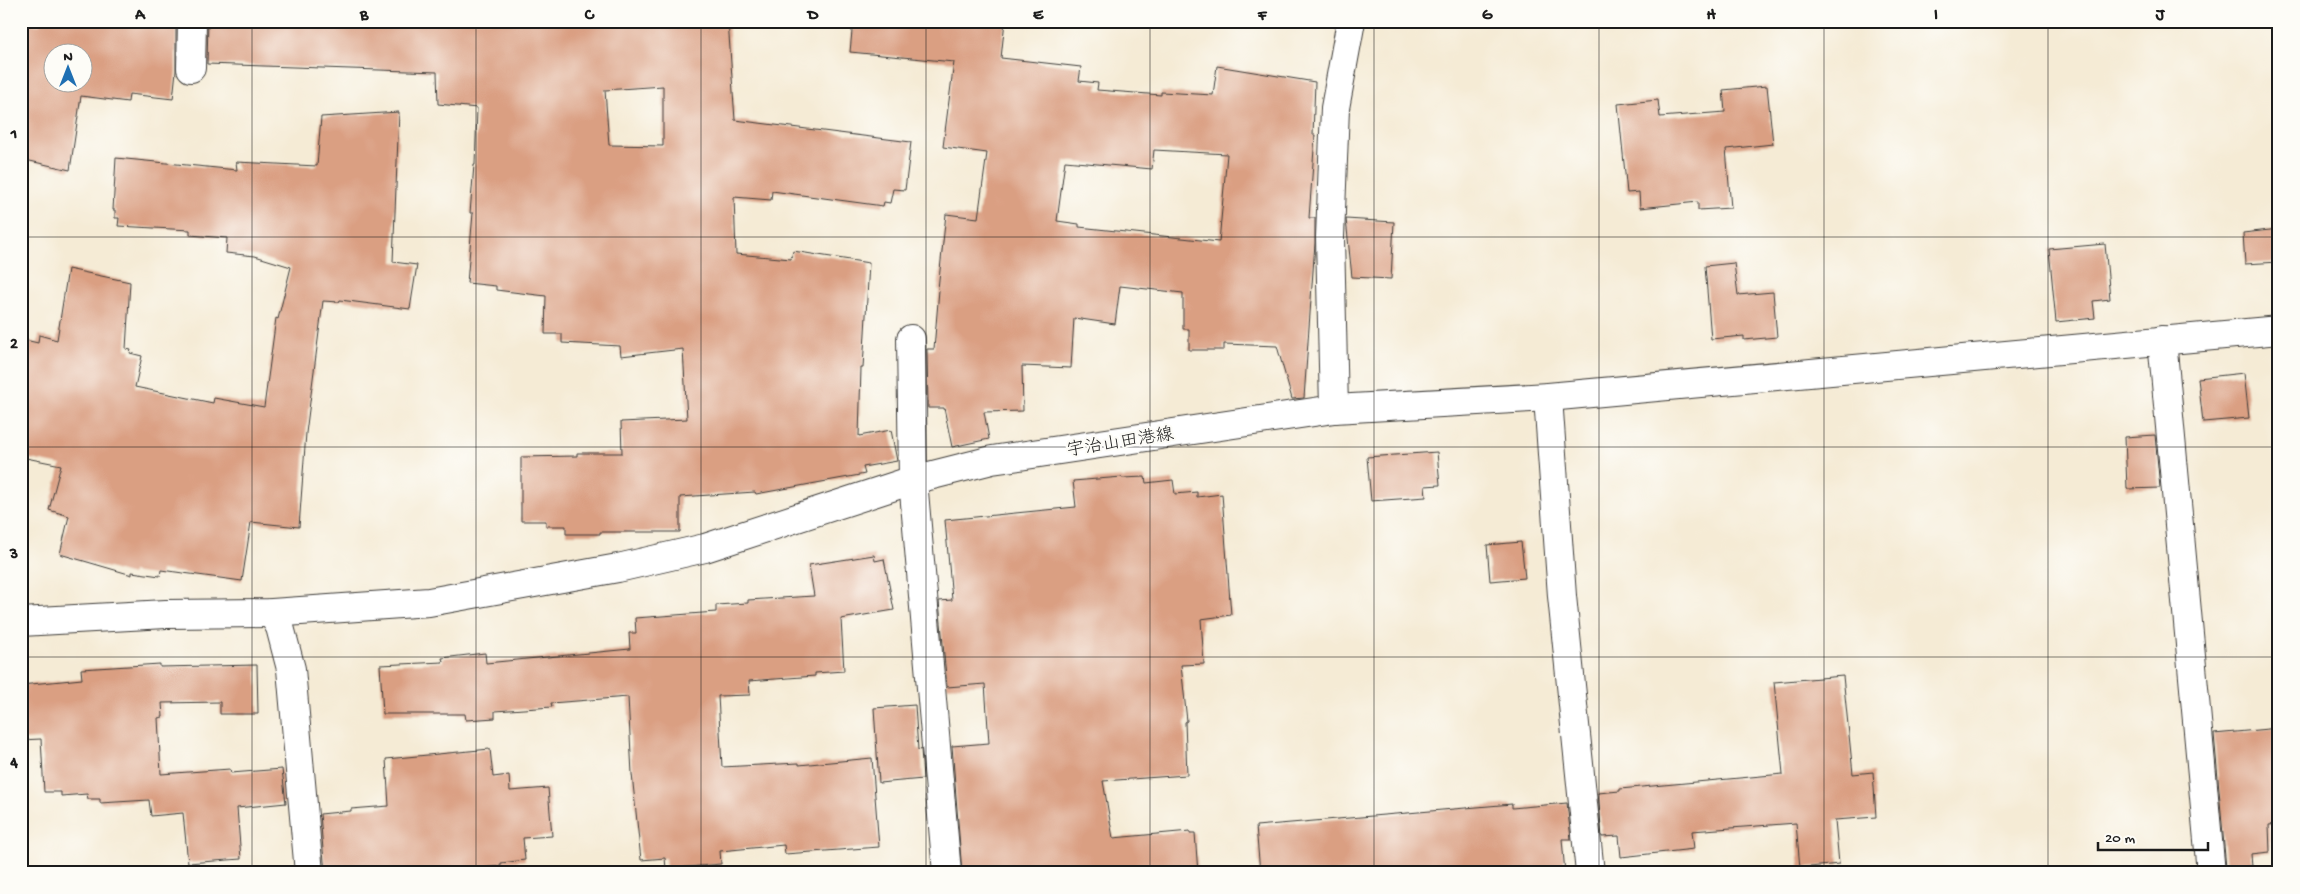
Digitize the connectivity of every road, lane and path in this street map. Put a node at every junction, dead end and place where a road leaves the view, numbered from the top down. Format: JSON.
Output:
{"nodes":[{"id":1,"x":192,"y":21,"type":"edge"},
{"id":2,"x":1351,"y":21,"type":"edge"},
{"id":3,"x":191,"y":68,"type":"dead end"},
{"id":4,"x":2279,"y":330,"type":"edge"},
{"id":5,"x":911,"y":339,"type":"dead end"},
{"id":6,"x":2162,"y":340,"type":"junction"},
{"id":7,"x":1548,"y":397,"type":"junction"},
{"id":8,"x":1334,"y":409,"type":"junction"},
{"id":9,"x":913,"y":480,"type":"junction"},
{"id":10,"x":272,"y":613,"type":"junction"},
{"id":11,"x":21,"y":622,"type":"edge"},
{"id":12,"x":309,"y":873,"type":"edge"},
{"id":13,"x":947,"y":873,"type":"edge"},
{"id":14,"x":1590,"y":873,"type":"edge"},
{"id":15,"x":2211,"y":873,"type":"edge"}],
"edges":[{"from":1,"to":3,"type":"street"},
{"from":2,"to":8,"type":"street"},
{"from":4,"to":6,"type":"street","name":"宇治山田港線"},
{"from":5,"to":9,"type":"street"},
{"from":6,"to":7,"type":"street","name":"宇治山田港線"},
{"from":6,"to":15,"type":"street"},
{"from":7,"to":8,"type":"street","name":"宇治山田港線"},
{"from":7,"to":14,"type":"street"},
{"from":8,"to":9,"type":"street","name":"宇治山田港線"},
{"from":9,"to":10,"type":"street","name":"宇治山田港線"},
{"from":9,"to":13,"type":"street"},
{"from":10,"to":11,"type":"street","name":"宇治山田港線"},
{"from":10,"to":12,"type":"street"}]}
